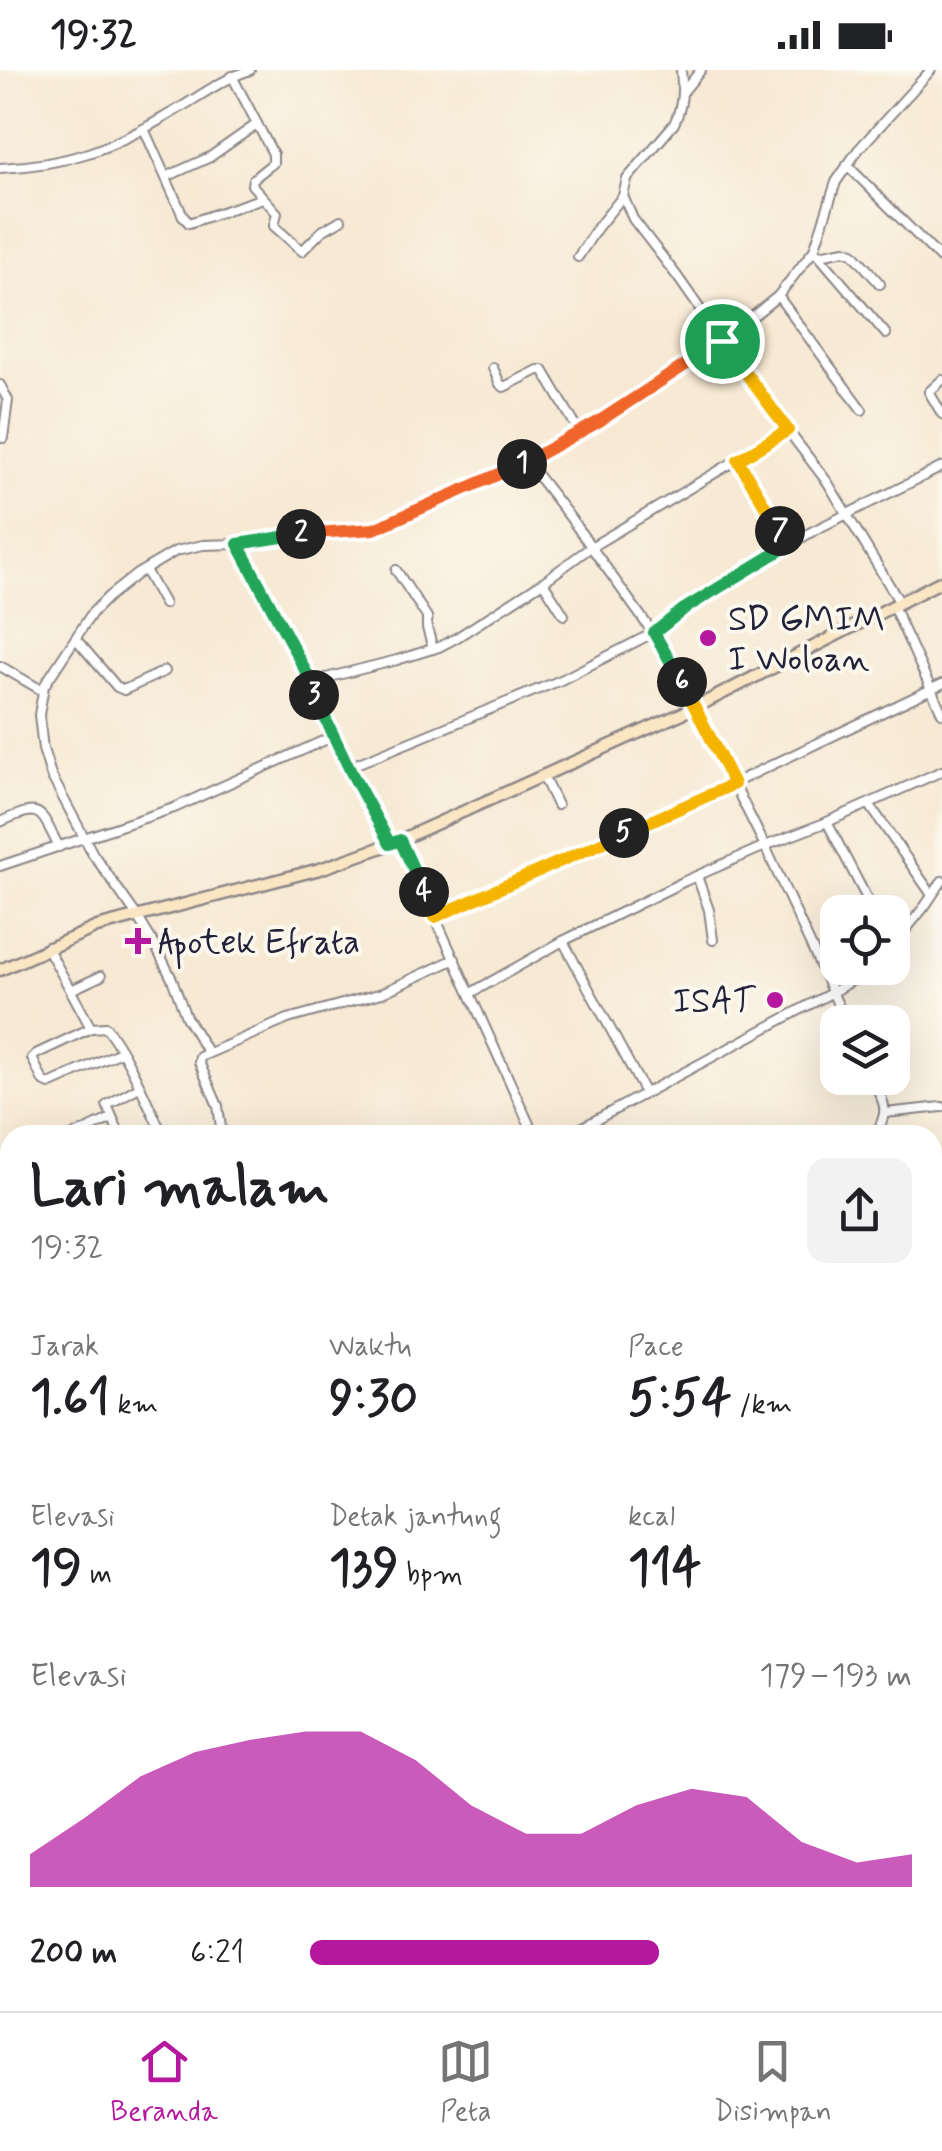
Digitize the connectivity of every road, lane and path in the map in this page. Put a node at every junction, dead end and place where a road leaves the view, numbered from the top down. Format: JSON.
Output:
{"nodes":[{"id":1,"x":250,"y":70,"type":"edge"},
{"id":2,"x":681,"y":70,"type":"edge"},
{"id":3,"x":701,"y":70,"type":"edge"},
{"id":4,"x":931,"y":70,"type":"edge"},
{"id":5,"x":232,"y":76,"type":"junction"},
{"id":6,"x":683,"y":92,"type":"junction"},
{"id":7,"x":257,"y":124,"type":"junction"},
{"id":8,"x":144,"y":129,"type":"junction"},
{"id":9,"x":848,"y":165,"type":"junction"},
{"id":10,"x":0,"y":168,"type":"edge"},
{"id":11,"x":166,"y":177,"type":"junction"},
{"id":12,"x":622,"y":196,"type":"junction"},
{"id":13,"x":263,"y":198,"type":"junction"},
{"id":14,"x":341,"y":220,"type":"dead end"},
{"id":15,"x":816,"y":253,"type":"junction"},
{"id":16,"x":578,"y":257,"type":"dead end"},
{"id":17,"x":940,"y":258,"type":"dead end"},
{"id":18,"x":880,"y":284,"type":"dead end"},
{"id":19,"x":778,"y":296,"type":"junction"},
{"id":20,"x":886,"y":334,"type":"dead end"},
{"id":21,"x":722,"y":341,"type":"junction"},
{"id":22,"x":493,"y":368,"type":"dead end"},
{"id":23,"x":942,"y":380,"type":"edge"},
{"id":24,"x":0,"y":384,"type":"edge"},
{"id":25,"x":862,"y":410,"type":"dead end"},
{"id":26,"x":942,"y":414,"type":"edge"},
{"id":27,"x":788,"y":430,"type":"junction"},
{"id":28,"x":580,"y":433,"type":"junction"},
{"id":29,"x":3,"y":438,"type":"dead end"},
{"id":30,"x":738,"y":460,"type":"junction"},
{"id":31,"x":527,"y":462,"type":"junction"},
{"id":32,"x":942,"y":467,"type":"edge"},
{"id":33,"x":848,"y":513,"type":"junction"},
{"id":34,"x":238,"y":544,"type":"junction"},
{"id":35,"x":789,"y":545,"type":"junction"},
{"id":36,"x":591,"y":547,"type":"junction"},
{"id":37,"x":145,"y":570,"type":"junction"},
{"id":38,"x":396,"y":570,"type":"dead end"},
{"id":39,"x":942,"y":580,"type":"edge"},
{"id":40,"x":543,"y":582,"type":"junction"},
{"id":41,"x":164,"y":604,"type":"dead end"},
{"id":42,"x":897,"y":604,"type":"junction"},
{"id":43,"x":564,"y":614,"type":"dead end"},
{"id":44,"x":654,"y":633,"type":"junction"},
{"id":45,"x":76,"y":638,"type":"junction"},
{"id":46,"x":433,"y":648,"type":"junction"},
{"id":47,"x":0,"y":666,"type":"edge"},
{"id":48,"x":164,"y":671,"type":"dead end"},
{"id":49,"x":942,"y":684,"type":"edge"},
{"id":50,"x":313,"y":685,"type":"junction"},
{"id":51,"x":932,"y":690,"type":"junction"},
{"id":52,"x":42,"y":691,"type":"junction"},
{"id":53,"x":696,"y":707,"type":"junction"},
{"id":54,"x":942,"y":713,"type":"edge"},
{"id":55,"x":334,"y":736,"type":"junction"},
{"id":56,"x":349,"y":767,"type":"junction"},
{"id":57,"x":942,"y":771,"type":"edge"},
{"id":58,"x":543,"y":776,"type":"junction"},
{"id":59,"x":734,"y":784,"type":"junction"},
{"id":60,"x":557,"y":804,"type":"dead end"},
{"id":61,"x":869,"y":804,"type":"junction"},
{"id":62,"x":0,"y":822,"type":"edge"},
{"id":63,"x":827,"y":822,"type":"junction"},
{"id":64,"x":85,"y":839,"type":"junction"},
{"id":65,"x":395,"y":842,"type":"junction"},
{"id":66,"x":765,"y":846,"type":"junction"},
{"id":67,"x":59,"y":847,"type":"junction"},
{"id":68,"x":0,"y":866,"type":"edge"},
{"id":69,"x":697,"y":876,"type":"junction"},
{"id":70,"x":942,"y":880,"type":"edge"},
{"id":71,"x":865,"y":895,"type":"edge"},
{"id":72,"x":932,"y":895,"type":"junction"},
{"id":73,"x":137,"y":916,"type":"junction"},
{"id":74,"x":435,"y":917,"type":"junction"},
{"id":75,"x":910,"y":923,"type":"edge"},
{"id":76,"x":714,"y":940,"type":"dead end"},
{"id":77,"x":563,"y":941,"type":"junction"},
{"id":78,"x":48,"y":947,"type":"junction"},
{"id":79,"x":454,"y":959,"type":"junction"},
{"id":80,"x":0,"y":970,"type":"edge"},
{"id":81,"x":100,"y":976,"type":"dead end"},
{"id":82,"x":844,"y":985,"type":"edge"},
{"id":83,"x":71,"y":990,"type":"junction"},
{"id":84,"x":832,"y":992,"type":"junction"},
{"id":85,"x":471,"y":993,"type":"junction"},
{"id":86,"x":838,"y":1005,"type":"edge"},
{"id":87,"x":91,"y":1028,"type":"junction"},
{"id":88,"x":120,"y":1052,"type":"junction"},
{"id":89,"x":208,"y":1052,"type":"junction"},
{"id":90,"x":139,"y":1087,"type":"junction"},
{"id":91,"x":645,"y":1093,"type":"junction"},
{"id":92,"x":880,"y":1095,"type":"edge"},
{"id":93,"x":942,"y":1107,"type":"edge"},
{"id":94,"x":885,"y":1113,"type":"junction"},
{"id":95,"x":112,"y":1118,"type":"junction"},
{"id":96,"x":96,"y":1125,"type":"edge"},
{"id":97,"x":115,"y":1125,"type":"edge"},
{"id":98,"x":158,"y":1125,"type":"edge"},
{"id":99,"x":221,"y":1125,"type":"edge"},
{"id":100,"x":530,"y":1125,"type":"edge"},
{"id":101,"x":586,"y":1125,"type":"edge"},
{"id":102,"x":881,"y":1125,"type":"edge"}],
"edges":[{"from":1,"to":5,"type":"street"},
{"from":2,"to":6,"type":"street"},
{"from":3,"to":6,"type":"street"},
{"from":4,"to":9,"type":"street"},
{"from":5,"to":7,"type":"street"},
{"from":5,"to":8,"type":"street"},
{"from":6,"to":12,"type":"street"},
{"from":7,"to":11,"type":"street"},
{"from":7,"to":13,"type":"street"},
{"from":8,"to":10,"type":"street"},
{"from":8,"to":11,"type":"street"},
{"from":9,"to":15,"type":"street"},
{"from":9,"to":17,"type":"street"},
{"from":11,"to":13,"type":"street"},
{"from":12,"to":16,"type":"street"},
{"from":12,"to":21,"type":"street"},
{"from":13,"to":14,"type":"street"},
{"from":15,"to":18,"type":"street"},
{"from":15,"to":19,"type":"street"},
{"from":15,"to":20,"type":"street"},
{"from":19,"to":21,"type":"street"},
{"from":19,"to":25,"type":"street"},
{"from":21,"to":27,"type":"street"},
{"from":21,"to":28,"type":"street"},
{"from":22,"to":28,"type":"street"},
{"from":23,"to":26,"type":"street"},
{"from":24,"to":29,"type":"street"},
{"from":27,"to":30,"type":"street"},
{"from":27,"to":33,"type":"street"},
{"from":28,"to":31,"type":"street"},
{"from":30,"to":35,"type":"street"},
{"from":30,"to":36,"type":"street"},
{"from":31,"to":34,"type":"street"},
{"from":31,"to":36,"type":"street"},
{"from":32,"to":33,"type":"street"},
{"from":33,"to":35,"type":"street"},
{"from":33,"to":42,"type":"street"},
{"from":34,"to":37,"type":"street"},
{"from":34,"to":50,"type":"street"},
{"from":35,"to":44,"type":"street"},
{"from":36,"to":40,"type":"street"},
{"from":36,"to":44,"type":"street"},
{"from":37,"to":41,"type":"street"},
{"from":37,"to":45,"type":"street"},
{"from":38,"to":46,"type":"street"},
{"from":39,"to":42,"type":"main road"},
{"from":40,"to":43,"type":"street"},
{"from":40,"to":46,"type":"street"},
{"from":42,"to":51,"type":"street"},
{"from":42,"to":53,"type":"main road"},
{"from":44,"to":53,"type":"street"},
{"from":44,"to":56,"type":"street"},
{"from":45,"to":48,"type":"street"},
{"from":45,"to":52,"type":"street"},
{"from":46,"to":50,"type":"street"},
{"from":47,"to":52,"type":"street"},
{"from":49,"to":51,"type":"street"},
{"from":50,"to":55,"type":"street"},
{"from":51,"to":54,"type":"street"},
{"from":51,"to":59,"type":"street"},
{"from":52,"to":64,"type":"street"},
{"from":53,"to":58,"type":"main road"},
{"from":53,"to":59,"type":"street"},
{"from":55,"to":56,"type":"street"},
{"from":55,"to":64,"type":"street"},
{"from":56,"to":65,"type":"street"},
{"from":57,"to":61,"type":"street"},
{"from":58,"to":60,"type":"street"},
{"from":58,"to":65,"type":"main road"},
{"from":59,"to":66,"type":"street"},
{"from":59,"to":74,"type":"street"},
{"from":61,"to":63,"type":"street"},
{"from":61,"to":72,"type":"street"},
{"from":62,"to":67,"type":"street"},
{"from":63,"to":66,"type":"street"},
{"from":63,"to":71,"type":"street"},
{"from":64,"to":67,"type":"street"},
{"from":64,"to":73,"type":"street"},
{"from":65,"to":73,"type":"main road"},
{"from":65,"to":74,"type":"street"},
{"from":66,"to":69,"type":"street"},
{"from":66,"to":84,"type":"street"},
{"from":67,"to":68,"type":"street"},
{"from":69,"to":76,"type":"street"},
{"from":69,"to":77,"type":"street"},
{"from":70,"to":72,"type":"street"},
{"from":72,"to":75,"type":"street"},
{"from":73,"to":78,"type":"main road"},
{"from":73,"to":89,"type":"street"},
{"from":74,"to":79,"type":"street"},
{"from":77,"to":85,"type":"street"},
{"from":77,"to":91,"type":"street"},
{"from":78,"to":80,"type":"main road"},
{"from":78,"to":83,"type":"street"},
{"from":79,"to":85,"type":"street"},
{"from":79,"to":89,"type":"street"},
{"from":81,"to":83,"type":"street"},
{"from":82,"to":84,"type":"street"},
{"from":83,"to":87,"type":"street"},
{"from":84,"to":86,"type":"street"},
{"from":84,"to":91,"type":"street"},
{"from":85,"to":100,"type":"street"},
{"from":87,"to":88,"type":"street"},
{"from":87,"to":88,"type":"street"},
{"from":88,"to":90,"type":"street"},
{"from":89,"to":99,"type":"street"},
{"from":90,"to":95,"type":"street"},
{"from":90,"to":98,"type":"street"},
{"from":91,"to":101,"type":"street"},
{"from":92,"to":94,"type":"street"},
{"from":93,"to":94,"type":"street"},
{"from":94,"to":102,"type":"street"},
{"from":95,"to":96,"type":"street"},
{"from":95,"to":97,"type":"street"}]}
